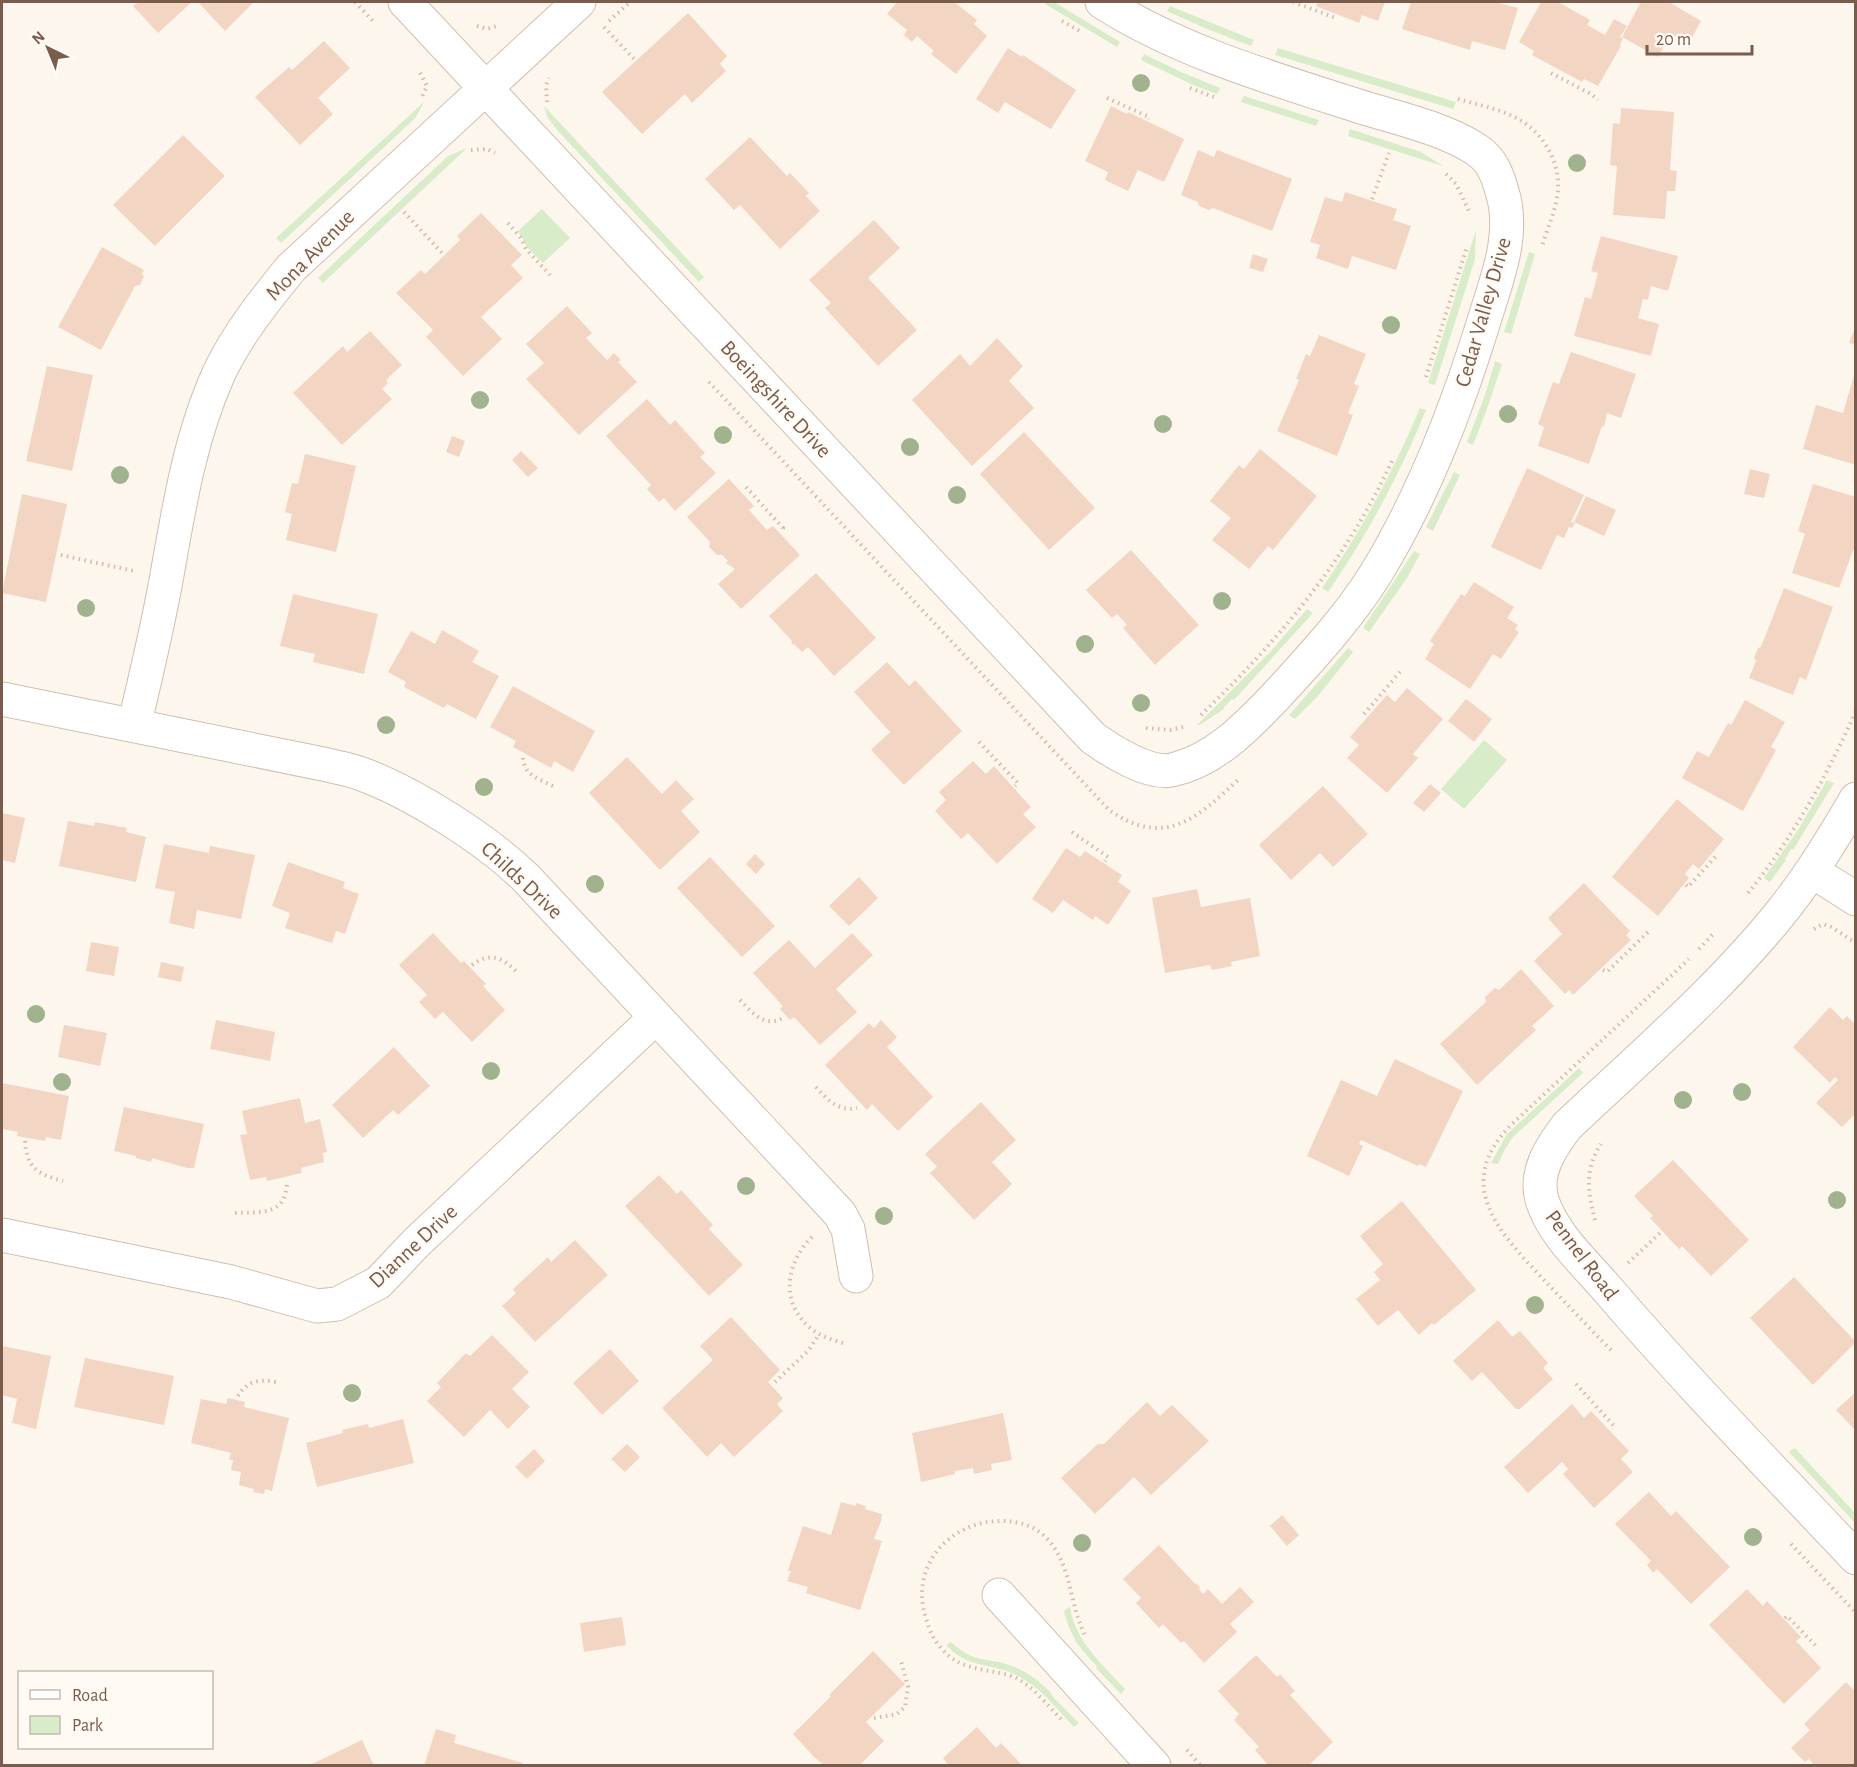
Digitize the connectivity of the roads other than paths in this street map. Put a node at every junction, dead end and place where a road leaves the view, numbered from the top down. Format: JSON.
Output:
{"nodes":[{"id":1,"x":405,"y":2,"type":"edge"},
{"id":2,"x":579,"y":2,"type":"edge"},
{"id":3,"x":1102,"y":2,"type":"edge"},
{"id":4,"x":486,"y":88,"type":"junction"},
{"id":5,"x":2,"y":699,"type":"edge"},
{"id":6,"x":134,"y":726,"type":"junction"},
{"id":7,"x":1164,"y":771,"type":"joint"},
{"id":8,"x":1856,"y":799,"type":"edge"},
{"id":9,"x":1812,"y":870,"type":"junction"},
{"id":10,"x":1856,"y":899,"type":"edge"},
{"id":11,"x":655,"y":1018,"type":"junction"},
{"id":12,"x":2,"y":1235,"type":"edge"},
{"id":13,"x":856,"y":1276,"type":"dead end"},
{"id":14,"x":1856,"y":1558,"type":"edge"},
{"id":15,"x":999,"y":1595,"type":"dead end"},
{"id":16,"x":1154,"y":1766,"type":"edge"}],
"edges":[{"from":1,"to":4,"type":"street","name":"Boeingshire Drive"},
{"from":2,"to":4,"type":"street","name":"Mona Avenue"},
{"from":3,"to":7,"type":"street","name":"Cedar Valley Drive"},
{"from":4,"to":6,"type":"street","name":"Mona Avenue"},
{"from":4,"to":7,"type":"street","name":"Boeingshire Drive"},
{"from":5,"to":6,"type":"street","name":"Childs Drive"},
{"from":6,"to":11,"type":"street","name":"Childs Drive"},
{"from":8,"to":9,"type":"street","name":"Pennel Road"},
{"from":9,"to":10,"type":"street"},
{"from":9,"to":14,"type":"street","name":"Pennel Road"},
{"from":11,"to":12,"type":"street","name":"Dianne Drive"},
{"from":11,"to":13,"type":"street","name":"Childs Drive"},
{"from":15,"to":16,"type":"street"}]}
